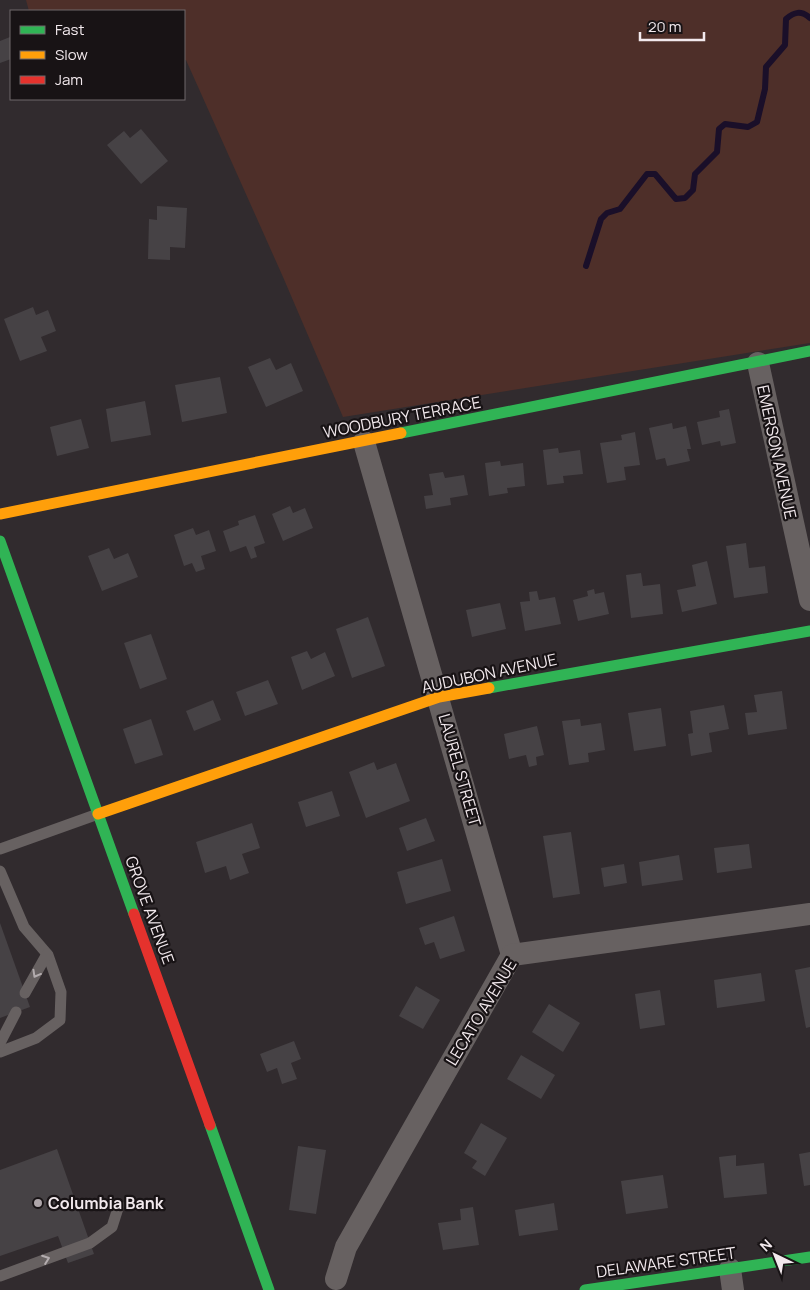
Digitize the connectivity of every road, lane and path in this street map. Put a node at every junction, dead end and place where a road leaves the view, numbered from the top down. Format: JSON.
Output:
{"nodes":[{"id":1,"x":810,"y":351,"type":"edge"},
{"id":2,"x":758,"y":362,"type":"junction"},
{"id":3,"x":364,"y":442,"type":"junction"},
{"id":4,"x":0,"y":514,"type":"edge"},
{"id":5,"x":0,"y":541,"type":"edge"},
{"id":6,"x":810,"y":600,"type":"edge"},
{"id":7,"x":810,"y":631,"type":"edge"},
{"id":8,"x":439,"y":697,"type":"junction"},
{"id":9,"x":98,"y":814,"type":"junction"},
{"id":10,"x":0,"y":850,"type":"edge"},
{"id":11,"x":0,"y":871,"type":"edge"},
{"id":12,"x":810,"y":914,"type":"edge"},
{"id":13,"x":47,"y":954,"type":"junction"},
{"id":14,"x":512,"y":955,"type":"junction"},
{"id":15,"x":25,"y":993,"type":"dead end"},
{"id":16,"x":16,"y":1012,"type":"dead end"},
{"id":17,"x":0,"y":1044,"type":"edge"},
{"id":18,"x":0,"y":1052,"type":"edge"},
{"id":19,"x":118,"y":1205,"type":"dead end"},
{"id":20,"x":810,"y":1257,"type":"edge"},
{"id":21,"x":0,"y":1276,"type":"edge"},
{"id":22,"x":336,"y":1279,"type":"dead end"},
{"id":23,"x":731,"y":1279,"type":"edge"},
{"id":24,"x":269,"y":1290,"type":"edge"},
{"id":25,"x":585,"y":1290,"type":"edge"}],
"edges":[{"from":1,"to":2,"type":"street","name":"WOODBURY TERRACE"},
{"from":2,"to":3,"type":"street","name":"WOODBURY TERRACE"},
{"from":2,"to":6,"type":"street","name":"EMERSON AVENUE"},
{"from":3,"to":4,"type":"street","name":"WOODBURY TERRACE"},
{"from":3,"to":8,"type":"street","name":"LAUREL STREET"},
{"from":5,"to":9,"type":"street","name":"GROVE AVENUE"},
{"from":7,"to":8,"type":"street","name":"AUDUBON AVENUE"},
{"from":8,"to":9,"type":"street","name":"AUDUBON AVENUE"},
{"from":8,"to":14,"type":"street","name":"LAUREL STREET"},
{"from":9,"to":10,"type":"lane"},
{"from":9,"to":24,"type":"street","name":"GROVE AVENUE"},
{"from":11,"to":13,"type":"lane"},
{"from":12,"to":14,"type":"street","name":"LECATO AVENUE"},
{"from":13,"to":15,"type":"lane","one_way":true},
{"from":13,"to":18,"type":"lane"},
{"from":14,"to":22,"type":"street","name":"LECATO AVENUE"},
{"from":16,"to":17,"type":"lane"},
{"from":21,"to":19,"type":"lane","one_way":true},
{"from":20,"to":23,"type":"street","name":"DELAWARE STREET"},
{"from":23,"to":25,"type":"street","name":"DELAWARE STREET"}]}
